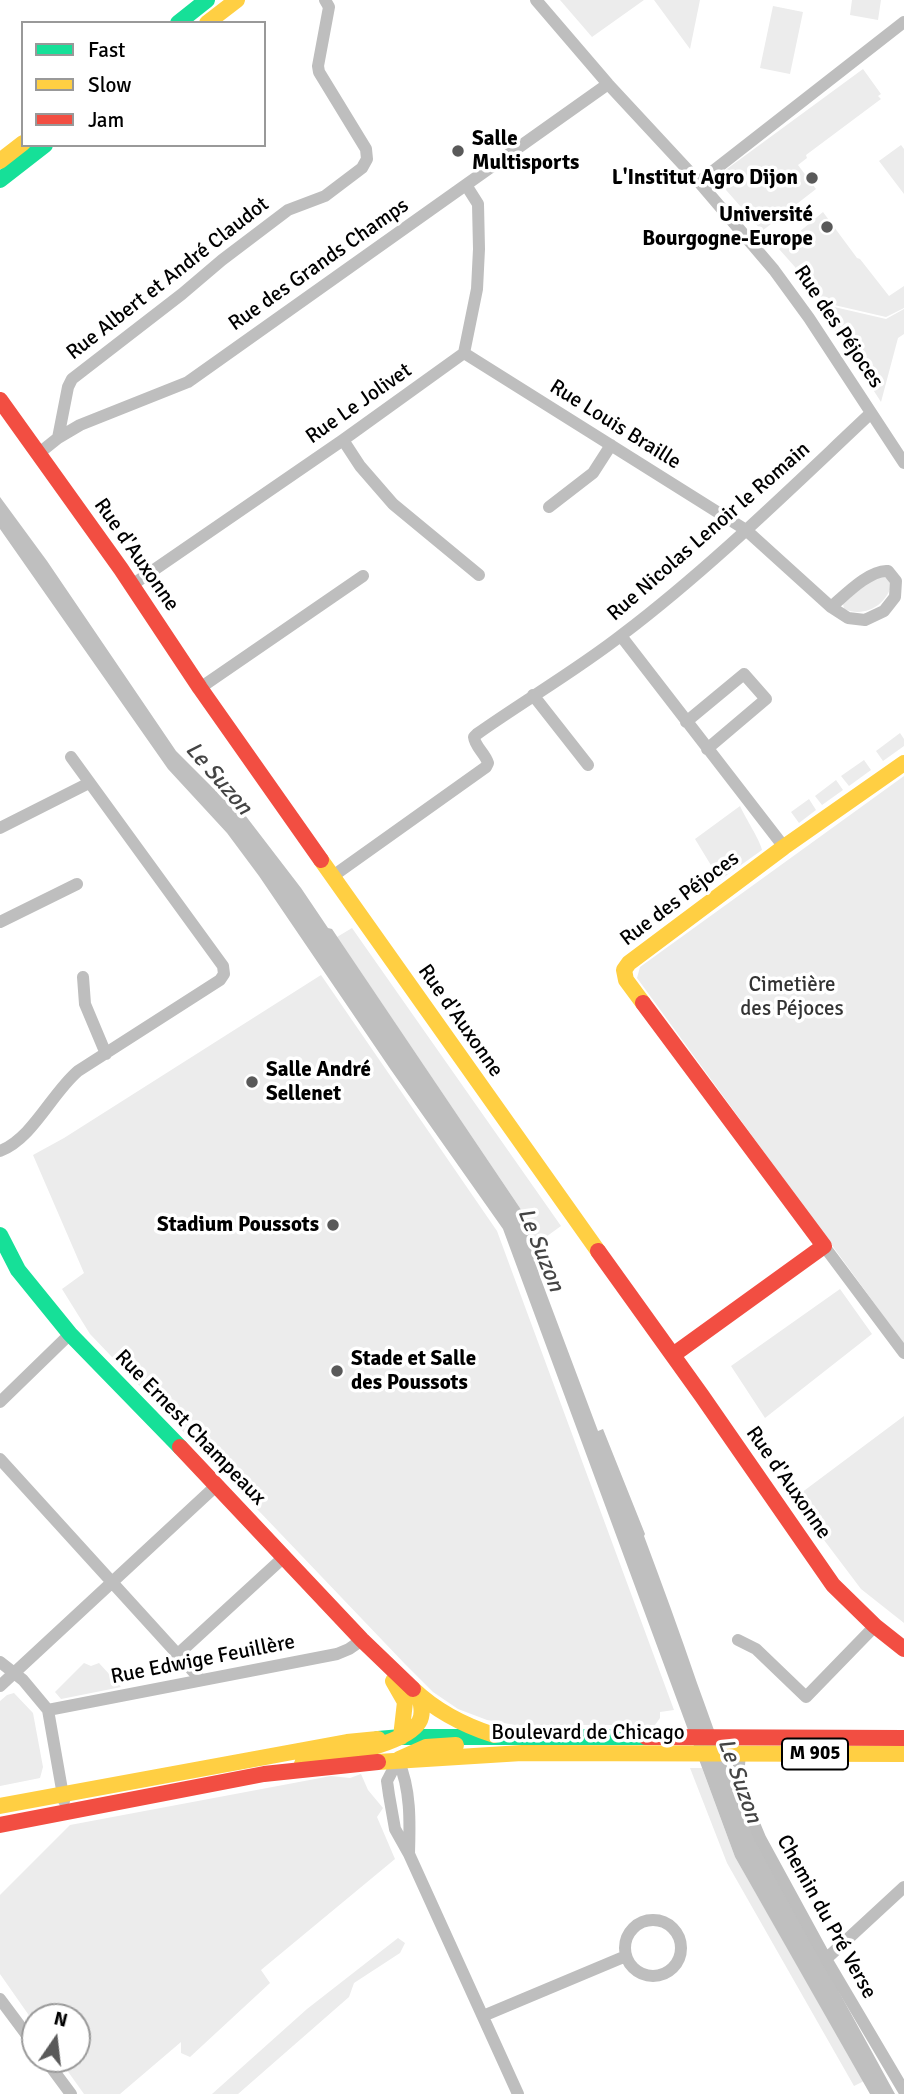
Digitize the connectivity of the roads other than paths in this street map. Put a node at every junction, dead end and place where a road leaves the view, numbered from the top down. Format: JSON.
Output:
{"nodes":[{"id":1,"x":207,"y":0,"type":"edge"},
{"id":2,"x":237,"y":0,"type":"edge"},
{"id":3,"x":325,"y":0,"type":"edge"},
{"id":4,"x":536,"y":0,"type":"edge"},
{"id":5,"x":181,"y":21,"type":"edge"},
{"id":6,"x":210,"y":21,"type":"edge"},
{"id":7,"x":904,"y":22,"type":"edge"},
{"id":8,"x":608,"y":84,"type":"junction"},
{"id":9,"x":21,"y":145,"type":"edge"},
{"id":10,"x":42,"y":147,"type":"edge"},
{"id":11,"x":0,"y":161,"type":"edge"},
{"id":12,"x":0,"y":180,"type":"edge"},
{"id":13,"x":699,"y":182,"type":"junction"},
{"id":14,"x":466,"y":185,"type":"junction"},
{"id":15,"x":464,"y":353,"type":"junction"},
{"id":16,"x":0,"y":400,"type":"edge"},
{"id":17,"x":871,"y":413,"type":"junction"},
{"id":18,"x":58,"y":438,"type":"junction"},
{"id":19,"x":343,"y":440,"type":"junction"},
{"id":20,"x":611,"y":445,"type":"junction"},
{"id":21,"x":38,"y":454,"type":"junction"},
{"id":22,"x":904,"y":463,"type":"edge"},
{"id":23,"x":549,"y":507,"type":"dead end"},
{"id":24,"x":746,"y":530,"type":"junction"},
{"id":25,"x":479,"y":575,"type":"dead end"},
{"id":26,"x":363,"y":576,"type":"dead end"},
{"id":27,"x":132,"y":585,"type":"junction"},
{"id":28,"x":831,"y":607,"type":"junction"},
{"id":29,"x":621,"y":636,"type":"junction"},
{"id":30,"x":200,"y":688,"type":"junction"},
{"id":31,"x":533,"y":695,"type":"junction"},
{"id":32,"x":686,"y":722,"type":"junction"},
{"id":33,"x":706,"y":749,"type":"junction"},
{"id":34,"x":71,"y":757,"type":"dead end"},
{"id":35,"x":904,"y":763,"type":"edge"},
{"id":36,"x":588,"y":765,"type":"dead end"},
{"id":37,"x":89,"y":783,"type":"junction"},
{"id":38,"x":0,"y":828,"type":"edge"},
{"id":39,"x":784,"y":847,"type":"junction"},
{"id":40,"x":334,"y":876,"type":"junction"},
{"id":41,"x":77,"y":884,"type":"dead end"},
{"id":42,"x":0,"y":922,"type":"edge"},
{"id":43,"x":83,"y":977,"type":"dead end"},
{"id":44,"x":106,"y":1054,"type":"junction"},
{"id":45,"x":0,"y":1151,"type":"edge"},
{"id":46,"x":0,"y":1235,"type":"edge"},
{"id":47,"x":824,"y":1246,"type":"junction"},
{"id":48,"x":70,"y":1334,"type":"junction"},
{"id":49,"x":904,"y":1353,"type":"edge"},
{"id":50,"x":673,"y":1355,"type":"junction"},
{"id":51,"x":0,"y":1402,"type":"edge"},
{"id":52,"x":0,"y":1459,"type":"edge"},
{"id":53,"x":217,"y":1485,"type":"junction"},
{"id":54,"x":284,"y":1557,"type":"junction"},
{"id":55,"x":112,"y":1582,"type":"junction"},
{"id":56,"x":875,"y":1626,"type":"junction"},
{"id":57,"x":362,"y":1640,"type":"junction"},
{"id":58,"x":738,"y":1640,"type":"dead end"},
{"id":59,"x":904,"y":1649,"type":"edge"},
{"id":60,"x":177,"y":1655,"type":"junction"},
{"id":61,"x":0,"y":1662,"type":"edge"},
{"id":62,"x":13,"y":1673,"type":"junction"},
{"id":63,"x":201,"y":1680,"type":"junction"},
{"id":64,"x":0,"y":1686,"type":"edge"},
{"id":65,"x":419,"y":1695,"type":"junction"},
{"id":66,"x":48,"y":1710,"type":"junction"},
{"id":67,"x":401,"y":1737,"type":"junction"},
{"id":68,"x":501,"y":1737,"type":"junction"},
{"id":69,"x":904,"y":1738,"type":"edge"},
{"id":70,"x":685,"y":1746,"type":"junction"},
{"id":71,"x":731,"y":1749,"type":"junction"},
{"id":72,"x":904,"y":1754,"type":"edge"},
{"id":73,"x":398,"y":1760,"type":"junction"},
{"id":74,"x":264,"y":1774,"type":"junction"},
{"id":75,"x":63,"y":1794,"type":"junction"},
{"id":76,"x":0,"y":1806,"type":"edge"},
{"id":77,"x":66,"y":1812,"type":"junction"},
{"id":78,"x":0,"y":1825,"type":"edge"},
{"id":79,"x":409,"y":1854,"type":"junction"},
{"id":80,"x":904,"y":1886,"type":"edge"},
{"id":81,"x":626,"y":1956,"type":"junction"},
{"id":82,"x":826,"y":1959,"type":"junction"},
{"id":83,"x":0,"y":1999,"type":"edge"},
{"id":84,"x":483,"y":2016,"type":"junction"},
{"id":85,"x":21,"y":2027,"type":"edge"},
{"id":86,"x":55,"y":2073,"type":"edge"},
{"id":87,"x":904,"y":2091,"type":"edge"},
{"id":88,"x":71,"y":2094,"type":"edge"},
{"id":89,"x":518,"y":2094,"type":"edge"}],
"edges":[{"from":1,"to":5,"type":"main road"},
{"from":2,"to":6,"type":"main road"},
{"from":3,"to":18,"type":"street","name":"Rue Albert et André Claudot"},
{"from":4,"to":8,"type":"street","name":"Rue des Péjoces"},
{"from":7,"to":13,"type":"street"},
{"from":8,"to":13,"type":"street","name":"Rue des Péjoces"},
{"from":8,"to":14,"type":"street","name":"Rue des Grands Champs"},
{"from":9,"to":11,"type":"main road"},
{"from":10,"to":12,"type":"main road"},
{"from":13,"to":17,"type":"street","name":"Rue des Péjoces"},
{"from":14,"to":15,"type":"street"},
{"from":14,"to":18,"type":"street","name":"Rue des Grands Champs"},
{"from":15,"to":19,"type":"street","name":"Rue Le Jolivet"},
{"from":15,"to":20,"type":"street","name":"Rue Louis Braille"},
{"from":16,"to":21,"type":"main road","name":"Rue d'Auxonne"},
{"from":17,"to":22,"type":"street","name":"Rue des Péjoces"},
{"from":17,"to":24,"type":"street","name":"Rue Nicolas Lenoir le Romain"},
{"from":18,"to":21,"type":"street","name":"Rue des Grands Champs"},
{"from":19,"to":25,"type":"street"},
{"from":19,"to":27,"type":"street","name":"Rue Le Jolivet"},
{"from":20,"to":23,"type":"street"},
{"from":20,"to":24,"type":"street","name":"Rue Louis Braille"},
{"from":21,"to":27,"type":"main road","name":"Rue d'Auxonne"},
{"from":24,"to":28,"type":"street","name":"Rue Louis Braille"},
{"from":24,"to":29,"type":"street","name":"Rue Nicolas Lenoir le Romain"},
{"from":26,"to":30,"type":"street"},
{"from":27,"to":30,"type":"main road","name":"Rue d'Auxonne"},
{"from":28,"to":28,"type":"street"},
{"from":29,"to":31,"type":"street","name":"Rue Nicolas Lenoir le Romain"},
{"from":29,"to":32,"type":"street"},
{"from":30,"to":40,"type":"main road","name":"Rue d'Auxonne"},
{"from":31,"to":36,"type":"street"},
{"from":31,"to":40,"type":"street","name":"Rue Nicolas Lenoir le Romain"},
{"from":32,"to":33,"type":"street"},
{"from":32,"to":33,"type":"street"},
{"from":33,"to":39,"type":"street"},
{"from":34,"to":37,"type":"street"},
{"from":35,"to":39,"type":"main road","name":"Rue des Péjoces"},
{"from":37,"to":38,"type":"street"},
{"from":37,"to":44,"type":"street"},
{"from":39,"to":47,"type":"main road","name":"Rue des Péjoces"},
{"from":40,"to":50,"type":"main road","name":"Rue d'Auxonne"},
{"from":41,"to":42,"type":"street"},
{"from":43,"to":44,"type":"street"},
{"from":44,"to":45,"type":"street"},
{"from":46,"to":48,"type":"main road","name":"Rue Ernest Champeaux"},
{"from":47,"to":49,"type":"street"},
{"from":47,"to":50,"type":"main road"},
{"from":48,"to":51,"type":"street"},
{"from":48,"to":53,"type":"main road","name":"Rue Ernest Champeaux"},
{"from":50,"to":56,"type":"main road","name":"Rue d'Auxonne"},
{"from":52,"to":55,"type":"street"},
{"from":53,"to":54,"type":"main road","name":"Rue Ernest Champeaux"},
{"from":53,"to":55,"type":"street"},
{"from":54,"to":57,"type":"main road","name":"Rue Ernest Champeaux"},
{"from":54,"to":60,"type":"street"},
{"from":55,"to":60,"type":"street"},
{"from":55,"to":62,"type":"street"},
{"from":56,"to":58,"type":"street"},
{"from":56,"to":59,"type":"main road","name":"Rue d'Auxonne"},
{"from":57,"to":63,"type":"street","name":"Rue Edwige Feuillère"},
{"from":57,"to":65,"type":"main road","name":"Rue Ernest Champeaux"},
{"from":57,"to":67,"type":"main road","name":"Rue Ernest Champeaux"},
{"from":60,"to":63,"type":"street"},
{"from":61,"to":62,"type":"street"},
{"from":62,"to":64,"type":"street"},
{"from":62,"to":66,"type":"street"},
{"from":63,"to":66,"type":"street","name":"Rue Edwige Feuillère"},
{"from":65,"to":67,"type":"main road"},
{"from":65,"to":68,"type":"main road","name":"Rue Ernest Champeaux"},
{"from":66,"to":75,"type":"street"},
{"from":67,"to":68,"type":"main road","name":"Boulevard de Chicago"},
{"from":67,"to":73,"type":"main road"},
{"from":67,"to":74,"type":"main road"},
{"from":67,"to":75,"type":"main road","name":"Boulevard de Chicago"},
{"from":68,"to":70,"type":"main road","name":"Boulevard de Chicago"},
{"from":68,"to":73,"type":"main road"},
{"from":69,"to":71,"type":"main road","name":"Boulevard de Chicago"},
{"from":70,"to":71,"type":"main road","name":"Boulevard de Chicago"},
{"from":70,"to":73,"type":"main road","name":"Boulevard de Chicago"},
{"from":71,"to":72,"type":"main road","name":"Boulevard de Chicago","number":"M 905"},
{"from":71,"to":82,"type":"street","name":"Chemin du Pré Verse"},
{"from":73,"to":74,"type":"main road","name":"Boulevard de Chicago"},
{"from":73,"to":79,"type":"street"},
{"from":73,"to":79,"type":"street"},
{"from":74,"to":77,"type":"main road","name":"Boulevard de Chicago"},
{"from":75,"to":76,"type":"main road","name":"Boulevard de Chicago"},
{"from":75,"to":77,"type":"street"},
{"from":77,"to":78,"type":"main road","name":"Boulevard de Chicago"},
{"from":79,"to":84,"type":"street"},
{"from":80,"to":82,"type":"street"},
{"from":81,"to":81,"type":"street"},
{"from":81,"to":84,"type":"street"},
{"from":82,"to":87,"type":"street","name":"Chemin du Pré Verse"},
{"from":83,"to":85,"type":"street"},
{"from":84,"to":89,"type":"street"},
{"from":86,"to":88,"type":"street"}]}
